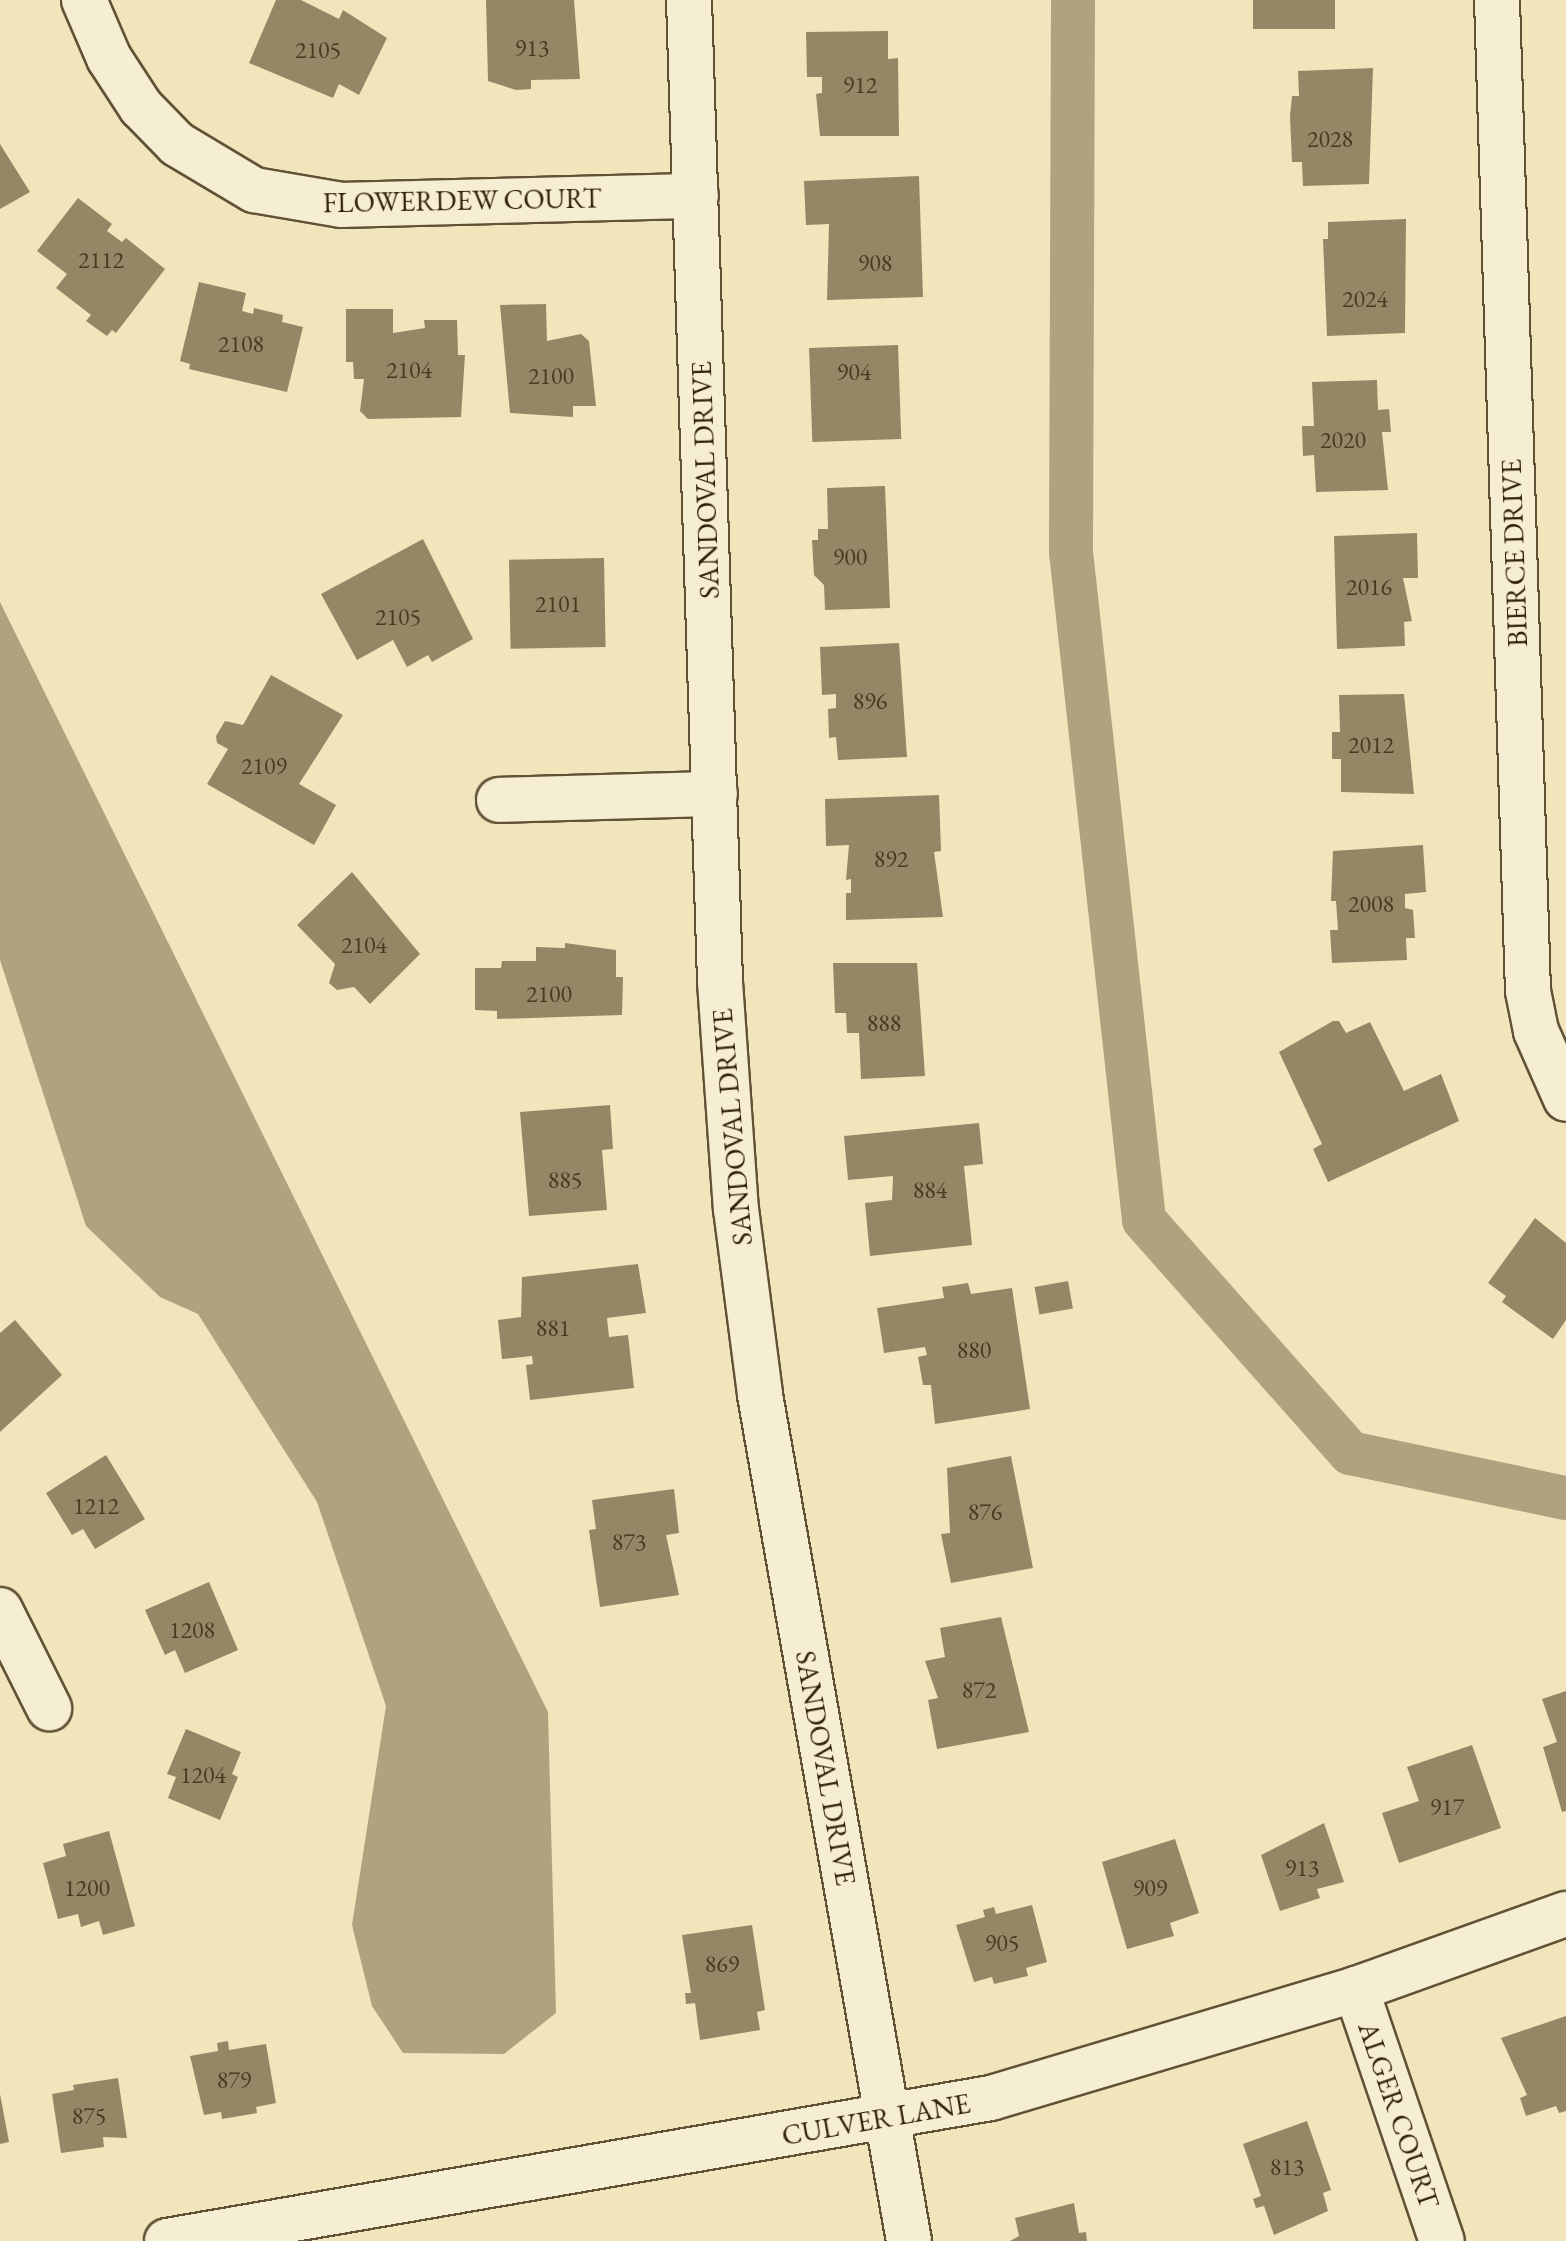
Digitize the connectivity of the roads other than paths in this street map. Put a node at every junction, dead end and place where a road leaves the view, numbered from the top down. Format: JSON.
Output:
{"nodes":[{"id":1,"x":84,"y":0,"type":"edge"},
{"id":2,"x":689,"y":0,"type":"edge"},
{"id":3,"x":1497,"y":0,"type":"edge"},
{"id":4,"x":696,"y":196,"type":"junction"},
{"id":5,"x":715,"y":794,"type":"junction"},
{"id":6,"x":499,"y":800,"type":"dead end"},
{"id":7,"x":1566,"y":1099,"type":"edge"},
{"id":8,"x":0,"y":1610,"type":"edge"},
{"id":9,"x":49,"y":1708,"type":"dead end"},
{"id":10,"x":1566,"y":1914,"type":"edge"},
{"id":11,"x":1356,"y":1989,"type":"junction"},
{"id":12,"x":887,"y":2118,"type":"junction"},
{"id":13,"x":167,"y":2241,"type":"edge"},
{"id":14,"x":909,"y":2241,"type":"edge"},
{"id":15,"x":1442,"y":2241,"type":"edge"}],
"edges":[{"from":1,"to":4,"type":"street","name":"FLOWERDEW COURT"},
{"from":2,"to":4,"type":"street","name":"SANDOVAL DRIVE"},
{"from":3,"to":7,"type":"street","name":"BIERCE DRIVE"},
{"from":4,"to":5,"type":"street","name":"SANDOVAL DRIVE"},
{"from":5,"to":6,"type":"street"},
{"from":5,"to":12,"type":"street","name":"SANDOVAL DRIVE"},
{"from":8,"to":9,"type":"street"},
{"from":10,"to":11,"type":"street","name":"CULVER LANE"},
{"from":11,"to":12,"type":"street","name":"CULVER LANE"},
{"from":11,"to":15,"type":"street","name":"ALGER COURT"},
{"from":12,"to":13,"type":"street","name":"CULVER LANE"},
{"from":12,"to":14,"type":"street","name":"SANDOVAL DRIVE"}]}
